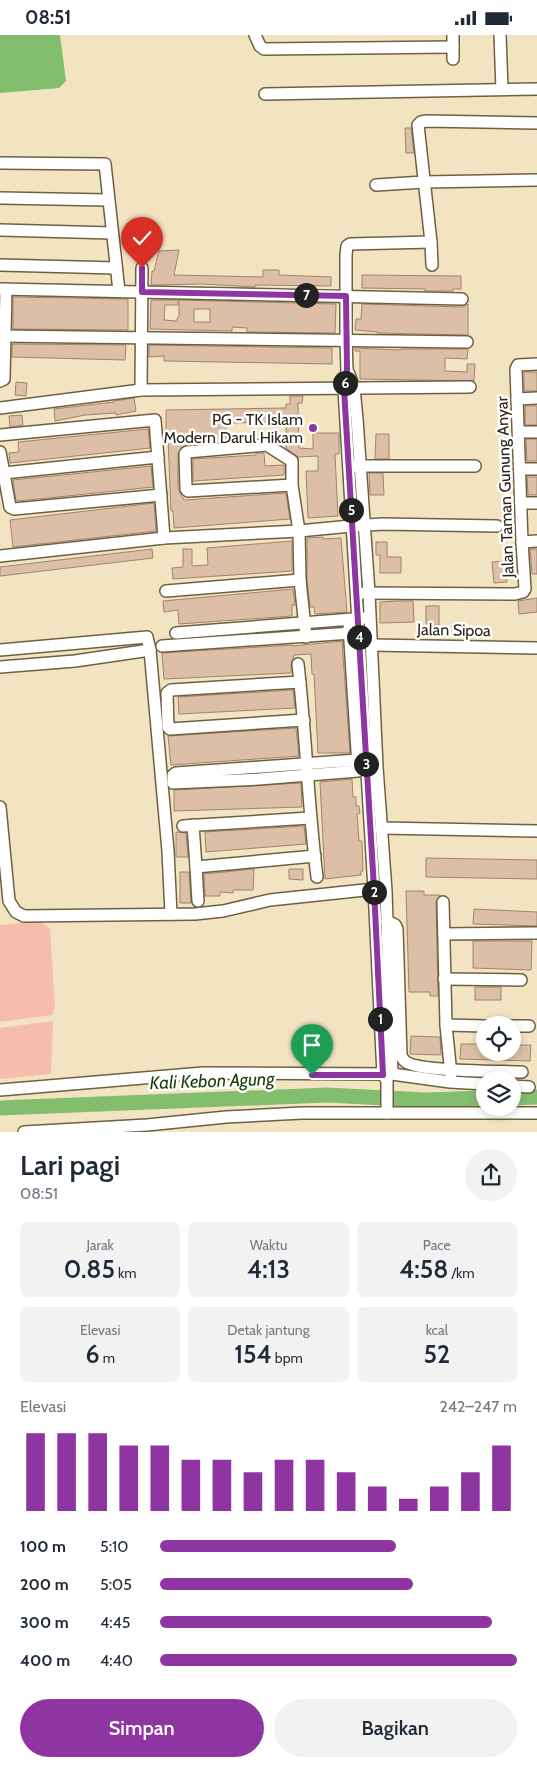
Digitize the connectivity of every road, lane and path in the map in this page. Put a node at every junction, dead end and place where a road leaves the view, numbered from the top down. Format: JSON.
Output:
{"nodes":[{"id":1,"x":255,"y":35,"type":"edge"},
{"id":2,"x":453,"y":35,"type":"edge"},
{"id":3,"x":500,"y":35,"type":"edge"},
{"id":4,"x":453,"y":47,"type":"junction"},
{"id":5,"x":453,"y":59,"type":"dead end"},
{"id":6,"x":502,"y":89,"type":"junction"},
{"id":7,"x":537,"y":89,"type":"edge"},
{"id":8,"x":265,"y":94,"type":"dead end"},
{"id":9,"x":537,"y":123,"type":"edge"},
{"id":10,"x":0,"y":163,"type":"edge"},
{"id":11,"x":537,"y":179,"type":"edge"},
{"id":12,"x":424,"y":182,"type":"junction"},
{"id":13,"x":376,"y":185,"type":"dead end"},
{"id":14,"x":0,"y":198,"type":"edge"},
{"id":15,"x":108,"y":200,"type":"junction"},
{"id":16,"x":0,"y":231,"type":"edge"},
{"id":17,"x":112,"y":233,"type":"junction"},
{"id":18,"x":431,"y":241,"type":"junction"},
{"id":19,"x":0,"y":265,"type":"edge"},
{"id":20,"x":432,"y":265,"type":"dead end"},
{"id":21,"x":116,"y":268,"type":"junction"},
{"id":22,"x":142,"y":268,"type":"dead end"},
{"id":23,"x":3,"y":289,"type":"edge"},
{"id":24,"x":119,"y":291,"type":"junction"},
{"id":25,"x":142,"y":292,"type":"junction"},
{"id":26,"x":346,"y":296,"type":"junction"},
{"id":27,"x":462,"y":299,"type":"dead end"},
{"id":28,"x":3,"y":336,"type":"edge"},
{"id":29,"x":141,"y":337,"type":"junction"},
{"id":30,"x":346,"y":340,"type":"junction"},
{"id":31,"x":467,"y":342,"type":"dead end"},
{"id":32,"x":537,"y":364,"type":"edge"},
{"id":33,"x":0,"y":381,"type":"edge"},
{"id":34,"x":470,"y":387,"type":"dead end"},
{"id":35,"x":349,"y":388,"type":"junction"},
{"id":36,"x":141,"y":390,"type":"junction"},
{"id":37,"x":537,"y":398,"type":"edge"},
{"id":38,"x":518,"y":399,"type":"junction"},
{"id":39,"x":0,"y":408,"type":"edge"},
{"id":40,"x":519,"y":432,"type":"junction"},
{"id":41,"x":537,"y":432,"type":"edge"},
{"id":42,"x":0,"y":435,"type":"edge"},
{"id":43,"x":0,"y":452,"type":"edge"},
{"id":44,"x":158,"y":457,"type":"junction"},
{"id":45,"x":475,"y":465,"type":"dead end"},
{"id":46,"x":355,"y":466,"type":"junction"},
{"id":47,"x":520,"y":469,"type":"junction"},
{"id":48,"x":537,"y":469,"type":"edge"},
{"id":49,"x":4,"y":473,"type":"junction"},
{"id":50,"x":292,"y":485,"type":"junction"},
{"id":51,"x":161,"y":495,"type":"junction"},
{"id":52,"x":521,"y":503,"type":"junction"},
{"id":53,"x":537,"y":503,"type":"edge"},
{"id":54,"x":363,"y":525,"type":"junction"},
{"id":55,"x":351,"y":526,"type":"junction"},
{"id":56,"x":497,"y":526,"type":"dead end"},
{"id":57,"x":299,"y":531,"type":"junction"},
{"id":58,"x":164,"y":538,"type":"junction"},
{"id":59,"x":537,"y":541,"type":"edge"},
{"id":60,"x":522,"y":542,"type":"junction"},
{"id":61,"x":0,"y":556,"type":"edge"},
{"id":62,"x":300,"y":580,"type":"junction"},
{"id":63,"x":537,"y":588,"type":"edge"},
{"id":64,"x":525,"y":589,"type":"junction"},
{"id":65,"x":166,"y":591,"type":"dead end"},
{"id":66,"x":356,"y":593,"type":"junction"},
{"id":67,"x":369,"y":593,"type":"junction"},
{"id":68,"x":370,"y":618,"type":"junction"},
{"id":69,"x":353,"y":619,"type":"junction"},
{"id":70,"x":305,"y":630,"type":"junction"},
{"id":71,"x":176,"y":633,"type":"dead end"},
{"id":72,"x":263,"y":633,"type":"junction"},
{"id":73,"x":359,"y":633,"type":"junction"},
{"id":74,"x":370,"y":645,"type":"junction"},
{"id":75,"x":162,"y":646,"type":"dead end"},
{"id":76,"x":537,"y":648,"type":"edge"},
{"id":77,"x":0,"y":650,"type":"edge"},
{"id":78,"x":150,"y":650,"type":"junction"},
{"id":79,"x":298,"y":664,"type":"dead end"},
{"id":80,"x":0,"y":667,"type":"edge"},
{"id":81,"x":300,"y":682,"type":"junction"},
{"id":82,"x":304,"y":720,"type":"junction"},
{"id":83,"x":358,"y":765,"type":"junction"},
{"id":84,"x":307,"y":769,"type":"junction"},
{"id":85,"x":175,"y":784,"type":"dead end"},
{"id":86,"x":368,"y":796,"type":"junction"},
{"id":87,"x":0,"y":807,"type":"edge"},
{"id":88,"x":310,"y":818,"type":"junction"},
{"id":89,"x":382,"y":829,"type":"junction"},
{"id":90,"x":537,"y":831,"type":"edge"},
{"id":91,"x":315,"y":856,"type":"junction"},
{"id":92,"x":196,"y":867,"type":"junction"},
{"id":93,"x":318,"y":877,"type":"dead end"},
{"id":94,"x":374,"y":889,"type":"junction"},
{"id":95,"x":198,"y":901,"type":"dead end"},
{"id":96,"x":443,"y":902,"type":"dead end"},
{"id":97,"x":171,"y":914,"type":"junction"},
{"id":98,"x":537,"y":933,"type":"edge"},
{"id":99,"x":444,"y":934,"type":"junction"},
{"id":100,"x":444,"y":979,"type":"junction"},
{"id":101,"x":521,"y":980,"type":"dead end"},
{"id":102,"x":446,"y":1025,"type":"junction"},
{"id":103,"x":476,"y":1026,"type":"edge"},
{"id":104,"x":521,"y":1026,"type":"edge"},
{"id":105,"x":529,"y":1026,"type":"dead end"},
{"id":106,"x":397,"y":1056,"type":"junction"},
{"id":107,"x":451,"y":1069,"type":"junction"},
{"id":108,"x":522,"y":1072,"type":"dead end"},
{"id":109,"x":387,"y":1078,"type":"junction"},
{"id":110,"x":450,"y":1082,"type":"junction"},
{"id":111,"x":476,"y":1083,"type":"edge"},
{"id":112,"x":521,"y":1087,"type":"edge"},
{"id":113,"x":529,"y":1087,"type":"dead end"},
{"id":114,"x":0,"y":1090,"type":"edge"},
{"id":115,"x":387,"y":1111,"type":"junction"},
{"id":116,"x":537,"y":1113,"type":"edge"},
{"id":117,"x":24,"y":1132,"type":"edge"}],
"edges":[{"from":1,"to":4,"type":"street"},
{"from":2,"to":4,"type":"street"},
{"from":3,"to":6,"type":"street"},
{"from":4,"to":5,"type":"street"},
{"from":6,"to":7,"type":"street"},
{"from":6,"to":8,"type":"street"},
{"from":9,"to":12,"type":"street"},
{"from":10,"to":15,"type":"street"},
{"from":11,"to":12,"type":"street"},
{"from":12,"to":13,"type":"street"},
{"from":12,"to":18,"type":"street"},
{"from":14,"to":15,"type":"street"},
{"from":15,"to":17,"type":"street"},
{"from":16,"to":17,"type":"street"},
{"from":17,"to":21,"type":"street"},
{"from":18,"to":20,"type":"street"},
{"from":18,"to":26,"type":"street"},
{"from":19,"to":21,"type":"street"},
{"from":21,"to":24,"type":"street"},
{"from":22,"to":25,"type":"street"},
{"from":23,"to":24,"type":"street"},
{"from":23,"to":28,"type":"street"},
{"from":24,"to":25,"type":"street"},
{"from":25,"to":26,"type":"street"},
{"from":25,"to":29,"type":"street"},
{"from":26,"to":27,"type":"street"},
{"from":26,"to":30,"type":"street"},
{"from":28,"to":29,"type":"street"},
{"from":28,"to":33,"type":"street"},
{"from":29,"to":30,"type":"street"},
{"from":29,"to":36,"type":"street"},
{"from":30,"to":31,"type":"street"},
{"from":30,"to":35,"type":"street"},
{"from":32,"to":38,"type":"street","name":"Jalan Taman Gunung Anyar"},
{"from":34,"to":35,"type":"street"},
{"from":35,"to":36,"type":"street"},
{"from":35,"to":46,"type":"street"},
{"from":36,"to":39,"type":"street"},
{"from":37,"to":38,"type":"street"},
{"from":38,"to":40,"type":"street","name":"Jalan Taman Gunung Anyar"},
{"from":40,"to":41,"type":"street"},
{"from":40,"to":47,"type":"street","name":"Jalan Taman Gunung Anyar"},
{"from":42,"to":44,"type":"street"},
{"from":43,"to":49,"type":"street"},
{"from":44,"to":49,"type":"street"},
{"from":44,"to":51,"type":"street"},
{"from":45,"to":46,"type":"street"},
{"from":46,"to":54,"type":"street"},
{"from":46,"to":55,"type":"street"},
{"from":47,"to":48,"type":"street"},
{"from":47,"to":52,"type":"street","name":"Jalan Taman Gunung Anyar"},
{"from":49,"to":51,"type":"street"},
{"from":50,"to":50,"type":"street"},
{"from":50,"to":57,"type":"street"},
{"from":51,"to":58,"type":"street"},
{"from":52,"to":53,"type":"street"},
{"from":52,"to":60,"type":"street","name":"Jalan Taman Gunung Anyar"},
{"from":54,"to":55,"type":"street"},
{"from":54,"to":56,"type":"street"},
{"from":54,"to":67,"type":"street"},
{"from":55,"to":57,"type":"street"},
{"from":55,"to":66,"type":"street"},
{"from":57,"to":58,"type":"street"},
{"from":57,"to":62,"type":"street"},
{"from":58,"to":61,"type":"street"},
{"from":59,"to":60,"type":"street"},
{"from":60,"to":64,"type":"street","name":"Jalan Taman Gunung Anyar"},
{"from":62,"to":65,"type":"street"},
{"from":62,"to":70,"type":"street"},
{"from":63,"to":64,"type":"street"},
{"from":64,"to":67,"type":"street","name":"Jalan Taman Gunung Anyar"},
{"from":66,"to":67,"type":"street","name":"Jalan Taman Gunung Anyar"},
{"from":66,"to":69,"type":"street"},
{"from":67,"to":68,"type":"street"},
{"from":68,"to":69,"type":"street"},
{"from":68,"to":73,"type":"street"},
{"from":69,"to":70,"type":"street"},
{"from":69,"to":73,"type":"street"},
{"from":70,"to":72,"type":"street"},
{"from":70,"to":73,"type":"street"},
{"from":71,"to":72,"type":"street"},
{"from":72,"to":75,"type":"street"},
{"from":73,"to":74,"type":"street"},
{"from":73,"to":83,"type":"street"},
{"from":73,"to":86,"type":"street"},
{"from":74,"to":76,"type":"street","name":"Jalan Sipoa"},
{"from":74,"to":89,"type":"street"},
{"from":77,"to":78,"type":"street"},
{"from":78,"to":80,"type":"street"},
{"from":78,"to":97,"type":"street"},
{"from":79,"to":81,"type":"street"},
{"from":81,"to":82,"type":"street"},
{"from":81,"to":82,"type":"street"},
{"from":82,"to":84,"type":"street"},
{"from":83,"to":84,"type":"street"},
{"from":83,"to":86,"type":"street"},
{"from":84,"to":85,"type":"street"},
{"from":84,"to":88,"type":"street"},
{"from":86,"to":94,"type":"street"},
{"from":87,"to":97,"type":"street"},
{"from":88,"to":91,"type":"street"},
{"from":88,"to":92,"type":"street"},
{"from":89,"to":90,"type":"street"},
{"from":89,"to":106,"type":"street"},
{"from":91,"to":92,"type":"street"},
{"from":91,"to":93,"type":"street"},
{"from":92,"to":95,"type":"street"},
{"from":94,"to":97,"type":"street"},
{"from":94,"to":109,"type":"street"},
{"from":96,"to":99,"type":"street"},
{"from":98,"to":99,"type":"street"},
{"from":99,"to":100,"type":"street"},
{"from":100,"to":101,"type":"street"},
{"from":100,"to":102,"type":"street"},
{"from":102,"to":103,"type":"street"},
{"from":102,"to":107,"type":"street"},
{"from":104,"to":105,"type":"street"},
{"from":106,"to":107,"type":"street"},
{"from":106,"to":109,"type":"street"},
{"from":107,"to":108,"type":"street"},
{"from":107,"to":110,"type":"street"},
{"from":109,"to":110,"type":"street"},
{"from":109,"to":114,"type":"street"},
{"from":109,"to":115,"type":"street"},
{"from":110,"to":111,"type":"street"},
{"from":112,"to":113,"type":"street"},
{"from":115,"to":116,"type":"street"},
{"from":115,"to":117,"type":"street"}]}
